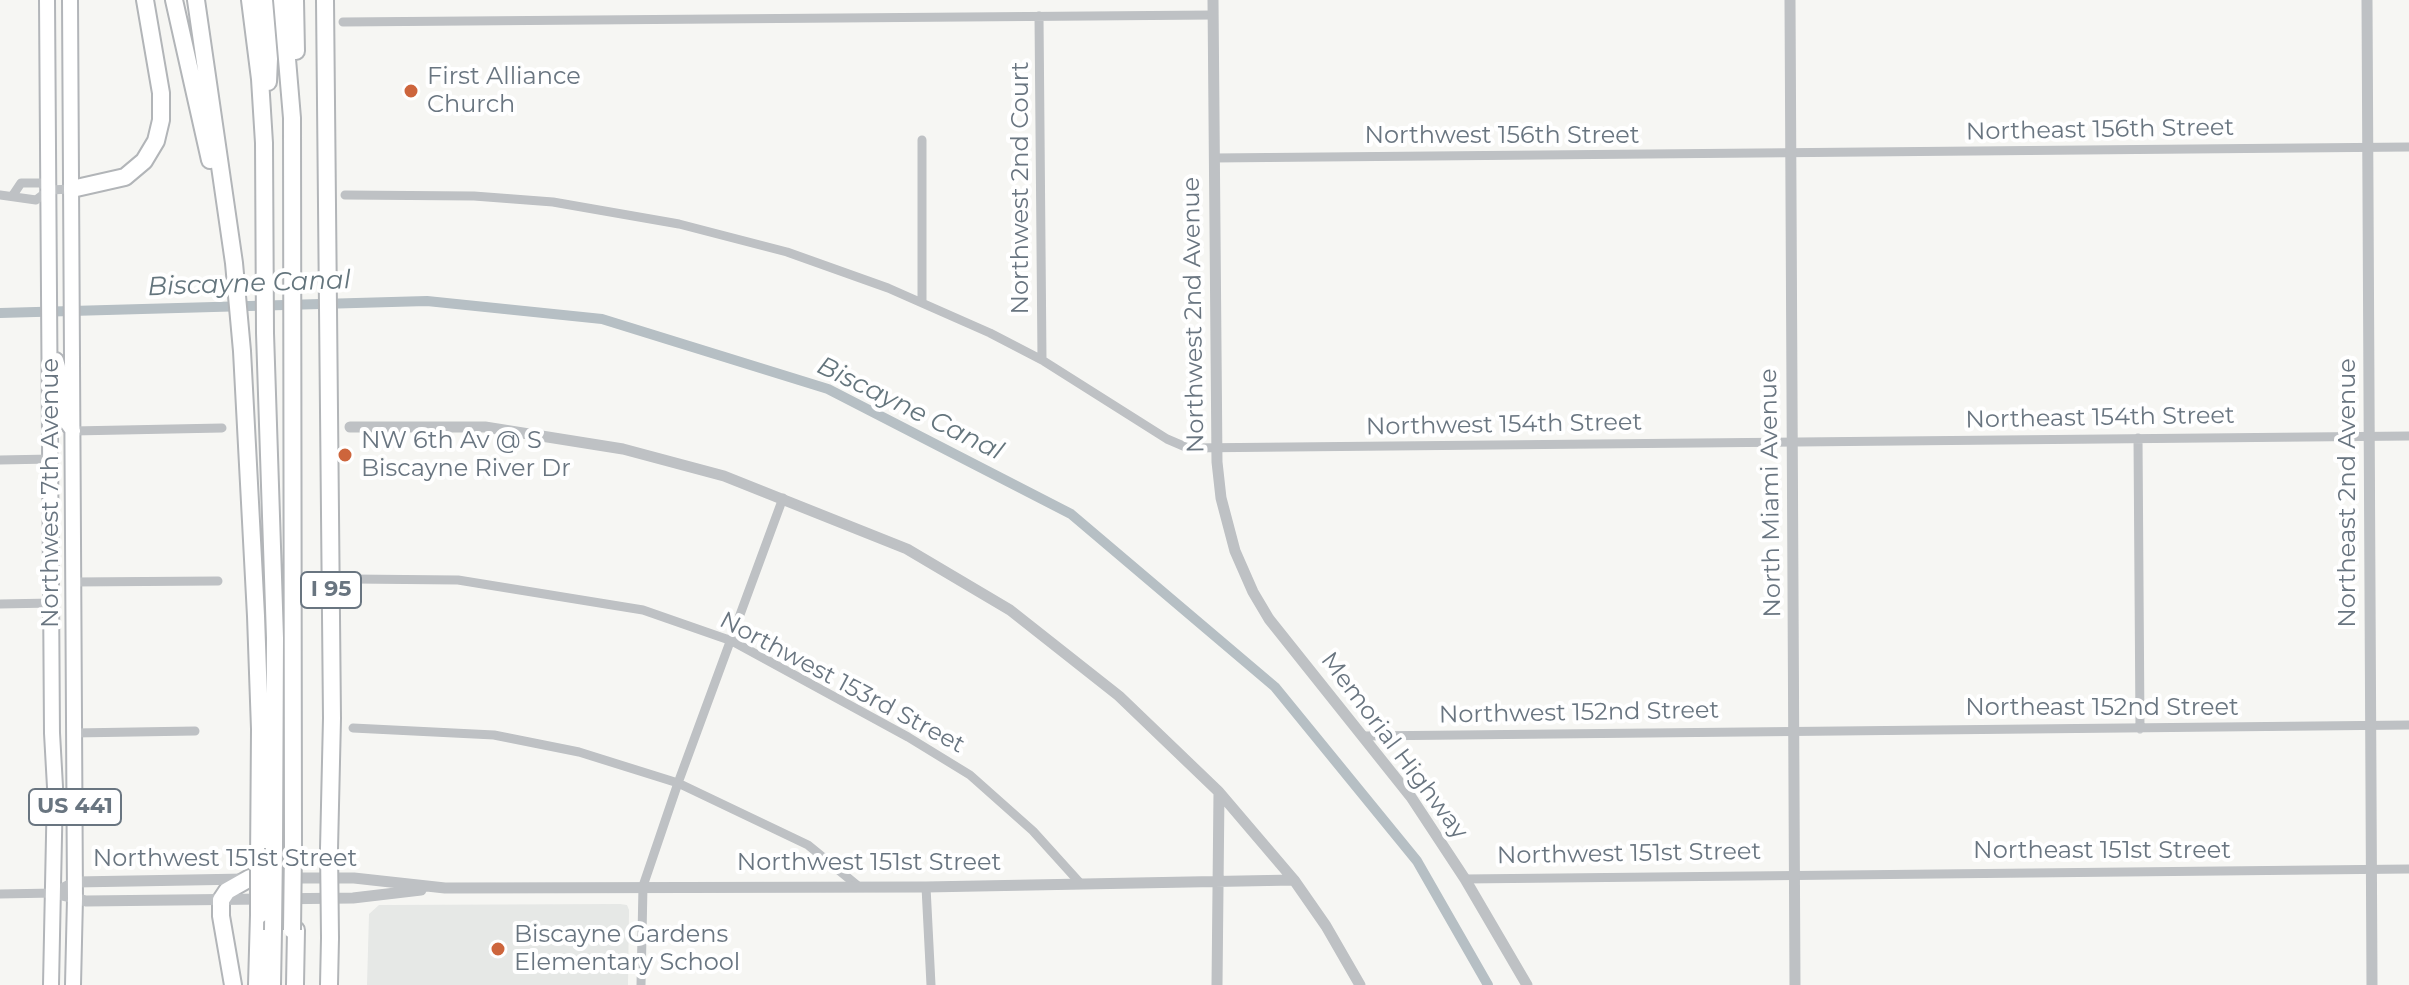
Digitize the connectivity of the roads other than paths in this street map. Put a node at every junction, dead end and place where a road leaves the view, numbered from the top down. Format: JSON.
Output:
{"nodes":[{"id":1,"x":47,"y":0,"type":"edge"},
{"id":2,"x":70,"y":0,"type":"edge"},
{"id":3,"x":145,"y":0,"type":"edge"},
{"id":4,"x":174,"y":0,"type":"edge"},
{"id":5,"x":196,"y":0,"type":"edge"},
{"id":6,"x":250,"y":0,"type":"edge"},
{"id":7,"x":264,"y":0,"type":"edge"},
{"id":8,"x":280,"y":0,"type":"edge"},
{"id":9,"x":295,"y":0,"type":"edge"},
{"id":10,"x":316,"y":0,"type":"edge"},
{"id":11,"x":325,"y":0,"type":"edge"},
{"id":12,"x":1213,"y":0,"type":"edge"},
{"id":13,"x":1790,"y":0,"type":"edge"},
{"id":14,"x":2367,"y":0,"type":"edge"},
{"id":15,"x":1213,"y":15,"type":"junction"},
{"id":16,"x":1039,"y":16,"type":"junction"},
{"id":17,"x":343,"y":22,"type":"dead end"},
{"id":18,"x":922,"y":140,"type":"dead end"},
{"id":19,"x":264,"y":143,"type":"junction"},
{"id":20,"x":2368,"y":147,"type":"junction"},
{"id":21,"x":2409,"y":147,"type":"edge"},
{"id":22,"x":1791,"y":153,"type":"junction"},
{"id":23,"x":1214,"y":158,"type":"junction"},
{"id":24,"x":222,"y":183,"type":"junction"},
{"id":25,"x":72,"y":189,"type":"junction"},
{"id":26,"x":49,"y":190,"type":"junction"},
{"id":27,"x":0,"y":195,"type":"edge"},
{"id":28,"x":13,"y":195,"type":"junction"},
{"id":29,"x":345,"y":195,"type":"dead end"},
{"id":30,"x":326,"y":202,"type":"junction"},
{"id":31,"x":295,"y":281,"type":"junction"},
{"id":32,"x":922,"y":302,"type":"junction"},
{"id":33,"x":50,"y":355,"type":"junction"},
{"id":34,"x":1042,"y":360,"type":"junction"},
{"id":35,"x":350,"y":427,"type":"dead end"},
{"id":36,"x":222,"y":428,"type":"dead end"},
{"id":37,"x":73,"y":431,"type":"junction"},
{"id":38,"x":2370,"y":436,"type":"junction"},
{"id":39,"x":2409,"y":436,"type":"edge"},
{"id":40,"x":2138,"y":438,"type":"junction"},
{"id":41,"x":1792,"y":441,"type":"junction"},
{"id":42,"x":1216,"y":448,"type":"junction"},
{"id":43,"x":51,"y":459,"type":"junction"},
{"id":44,"x":0,"y":460,"type":"edge"},
{"id":45,"x":783,"y":498,"type":"junction"},
{"id":46,"x":72,"y":518,"type":"junction"},
{"id":47,"x":352,"y":579,"type":"dead end"},
{"id":48,"x":218,"y":581,"type":"dead end"},
{"id":49,"x":73,"y":582,"type":"junction"},
{"id":50,"x":52,"y":603,"type":"junction"},
{"id":51,"x":0,"y":604,"type":"edge"},
{"id":52,"x":1269,"y":619,"type":"joint"},
{"id":53,"x":732,"y":641,"type":"junction"},
{"id":54,"x":74,"y":689,"type":"junction"},
{"id":55,"x":2371,"y":724,"type":"junction"},
{"id":56,"x":2409,"y":725,"type":"edge"},
{"id":57,"x":353,"y":728,"type":"dead end"},
{"id":58,"x":1795,"y":729,"type":"junction"},
{"id":59,"x":2140,"y":729,"type":"junction"},
{"id":60,"x":195,"y":731,"type":"dead end"},
{"id":61,"x":74,"y":733,"type":"junction"},
{"id":62,"x":1364,"y":736,"type":"junction"},
{"id":63,"x":678,"y":783,"type":"junction"},
{"id":64,"x":1219,"y":792,"type":"junction"},
{"id":65,"x":2372,"y":869,"type":"junction"},
{"id":66,"x":2409,"y":869,"type":"edge"},
{"id":67,"x":1795,"y":874,"type":"junction"},
{"id":68,"x":250,"y":878,"type":"junction"},
{"id":69,"x":354,"y":878,"type":"junction"},
{"id":70,"x":1465,"y":879,"type":"junction"},
{"id":71,"x":1294,"y":880,"type":"junction"},
{"id":72,"x":1219,"y":881,"type":"junction"},
{"id":73,"x":75,"y":882,"type":"junction"},
{"id":74,"x":1080,"y":883,"type":"junction"},
{"id":75,"x":643,"y":886,"type":"junction"},
{"id":76,"x":858,"y":886,"type":"junction"},
{"id":77,"x":926,"y":887,"type":"junction"},
{"id":78,"x":445,"y":888,"type":"junction"},
{"id":79,"x":54,"y":893,"type":"junction"},
{"id":80,"x":0,"y":894,"type":"edge"},
{"id":81,"x":75,"y":898,"type":"junction"},
{"id":82,"x":353,"y":898,"type":"junction"},
{"id":83,"x":221,"y":900,"type":"junction"},
{"id":84,"x":51,"y":985,"type":"edge"},
{"id":85,"x":73,"y":985,"type":"edge"},
{"id":86,"x":233,"y":985,"type":"edge"},
{"id":87,"x":257,"y":985,"type":"edge"},
{"id":88,"x":272,"y":985,"type":"edge"},
{"id":89,"x":293,"y":985,"type":"edge"},
{"id":90,"x":329,"y":985,"type":"edge"},
{"id":91,"x":641,"y":985,"type":"edge"},
{"id":92,"x":931,"y":985,"type":"edge"},
{"id":93,"x":1217,"y":985,"type":"edge"},
{"id":94,"x":1360,"y":985,"type":"edge"},
{"id":95,"x":1527,"y":985,"type":"edge"},
{"id":96,"x":1795,"y":985,"type":"edge"},
{"id":97,"x":2372,"y":985,"type":"edge"}],
"edges":[{"from":1,"to":26,"type":"main road","name":"Northwest 7th Avenue","number":"US 441"},
{"from":2,"to":25,"type":"main road","name":"Northwest 7th Avenue","number":"US 441"},
{"from":3,"to":25,"type":"highway"},
{"from":4,"to":24,"type":"highway"},
{"from":5,"to":24,"type":"highway"},
{"from":6,"to":19,"type":"highway"},
{"from":7,"to":19,"type":"highway"},
{"from":8,"to":31,"type":"highway"},
{"from":9,"to":31,"type":"highway"},
{"from":10,"to":30,"type":"highway"},
{"from":11,"to":30,"type":"highway","number":"I 95"},
{"from":12,"to":15,"type":"street","name":"Northwest 2nd Avenue"},
{"from":13,"to":22,"type":"street","name":"North Miami Avenue"},
{"from":14,"to":20,"type":"street","name":"Northeast 2nd Avenue"},
{"from":15,"to":16,"type":"street"},
{"from":15,"to":23,"type":"street","name":"Northwest 2nd Avenue"},
{"from":16,"to":17,"type":"street"},
{"from":16,"to":34,"type":"street","name":"Northwest 2nd Court"},
{"from":18,"to":32,"type":"street"},
{"from":19,"to":88,"type":"highway","bridge":true},
{"from":20,"to":21,"type":"street","name":"Northeast 156th Street"},
{"from":20,"to":22,"type":"street","name":"Northeast 156th Street"},
{"from":20,"to":38,"type":"street","name":"Northeast 2nd Avenue"},
{"from":22,"to":23,"type":"street","name":"Northwest 156th Street"},
{"from":22,"to":41,"type":"street","name":"North Miami Avenue"},
{"from":23,"to":42,"type":"street","name":"Northwest 2nd Avenue"},
{"from":24,"to":87,"type":"highway","bridge":true},
{"from":25,"to":26,"type":"street"},
{"from":25,"to":37,"type":"main road","name":"Northwest 7th Avenue","number":"US 441"},
{"from":26,"to":28,"type":"street"},
{"from":26,"to":28,"type":"street"},
{"from":26,"to":33,"type":"main road","name":"Northwest 7th Avenue","number":"US 441"},
{"from":27,"to":28,"type":"street"},
{"from":29,"to":32,"type":"street","name":"Northwest 154th Street"},
{"from":30,"to":90,"type":"highway","number":"I 95","bridge":true},
{"from":31,"to":89,"type":"highway","bridge":true},
{"from":32,"to":34,"type":"street","name":"Northwest 154th Street"},
{"from":33,"to":37,"type":"main road"},
{"from":33,"to":43,"type":"main road","name":"Northwest 7th Avenue","number":"US 441"},
{"from":34,"to":42,"type":"street","name":"Northwest 154th Street"},
{"from":35,"to":45,"type":"street"},
{"from":36,"to":37,"type":"street"},
{"from":37,"to":46,"type":"main road","name":"Northwest 7th Avenue","number":"US 441"},
{"from":38,"to":39,"type":"street","name":"Northeast 154th Street"},
{"from":38,"to":40,"type":"street","name":"Northeast 154th Street"},
{"from":38,"to":55,"type":"street","name":"Northeast 2nd Avenue"},
{"from":40,"to":41,"type":"street","name":"Northeast 154th Street"},
{"from":40,"to":59,"type":"street"},
{"from":41,"to":42,"type":"street","name":"Northwest 154th Street"},
{"from":41,"to":58,"type":"street","name":"North Miami Avenue"},
{"from":42,"to":52,"type":"street","name":"Northwest 2nd Avenue"},
{"from":43,"to":44,"type":"street"},
{"from":43,"to":46,"type":"main road"},
{"from":43,"to":50,"type":"main road","name":"Northwest 7th Avenue","number":"US 441"},
{"from":45,"to":53,"type":"street"},
{"from":45,"to":64,"type":"street"},
{"from":46,"to":49,"type":"main road","name":"Northwest 7th Avenue","number":"US 441"},
{"from":47,"to":53,"type":"street","name":"Northwest 153rd Street"},
{"from":48,"to":49,"type":"street"},
{"from":49,"to":54,"type":"main road","name":"Northwest 7th Avenue","number":"US 441"},
{"from":50,"to":51,"type":"street"},
{"from":50,"to":54,"type":"main road"},
{"from":50,"to":79,"type":"main road","name":"Northwest 7th Avenue","number":"US 441"},
{"from":52,"to":62,"type":"street","name":"Memorial Highway"},
{"from":53,"to":63,"type":"street"},
{"from":53,"to":74,"type":"street","name":"Northwest 153rd Street"},
{"from":54,"to":61,"type":"main road","name":"Northwest 7th Avenue","number":"US 441"},
{"from":55,"to":56,"type":"street","name":"Northeast 152nd Street"},
{"from":55,"to":59,"type":"street","name":"Northeast 152nd Street"},
{"from":55,"to":65,"type":"street","name":"Northeast 2nd Avenue"},
{"from":57,"to":63,"type":"street"},
{"from":58,"to":59,"type":"street","name":"Northeast 152nd Street"},
{"from":58,"to":62,"type":"street","name":"Northwest 152nd Street"},
{"from":58,"to":67,"type":"street","name":"North Miami Avenue"},
{"from":60,"to":61,"type":"street"},
{"from":61,"to":73,"type":"main road","name":"Northwest 7th Avenue","number":"US 441"},
{"from":62,"to":70,"type":"street","name":"Memorial Highway"},
{"from":63,"to":75,"type":"street"},
{"from":63,"to":76,"type":"street"},
{"from":64,"to":71,"type":"street"},
{"from":64,"to":72,"type":"street"},
{"from":65,"to":66,"type":"street","name":"Northeast 151st Street"},
{"from":65,"to":67,"type":"street","name":"Northeast 151st Street"},
{"from":65,"to":97,"type":"street","name":"Northeast 2nd Avenue"},
{"from":67,"to":70,"type":"street","name":"Northwest 151st Street"},
{"from":67,"to":96,"type":"street","name":"North Miami Avenue"},
{"from":68,"to":69,"type":"street","name":"Northwest 151st Street"},
{"from":68,"to":73,"type":"street","name":"Northwest 151st Street"},
{"from":68,"to":83,"type":"highway"},
{"from":69,"to":78,"type":"street","name":"Northwest 151st Street"},
{"from":69,"to":82,"type":"street"},
{"from":70,"to":95,"type":"street","name":"Memorial Highway"},
{"from":71,"to":72,"type":"street","name":"Northwest 151st Street"},
{"from":71,"to":94,"type":"street"},
{"from":72,"to":74,"type":"street","name":"Northwest 151st Street"},
{"from":72,"to":93,"type":"street"},
{"from":73,"to":79,"type":"street","name":"Northwest 151st Street"},
{"from":73,"to":81,"type":"main road","name":"Northwest 7th Avenue","number":"US 441"},
{"from":74,"to":77,"type":"street","name":"Northwest 151st Street"},
{"from":75,"to":76,"type":"street","name":"Northwest 151st Street"},
{"from":75,"to":78,"type":"street","name":"Northwest 151st Street"},
{"from":75,"to":91,"type":"street"},
{"from":76,"to":77,"type":"street","name":"Northwest 151st Street"},
{"from":77,"to":92,"type":"street"},
{"from":78,"to":82,"type":"street","name":"Northwest 151st Street"},
{"from":79,"to":80,"type":"street","name":"Northwest 151st Street"},
{"from":79,"to":81,"type":"street","name":"Northwest 151st Street"},
{"from":79,"to":84,"type":"main road","name":"Northwest 7th Avenue","number":"US 441"},
{"from":81,"to":83,"type":"street","name":"Northwest 151st Street"},
{"from":81,"to":85,"type":"main road","name":"Northwest 7th Avenue","number":"US 441"},
{"from":82,"to":83,"type":"street","name":"Northwest 151st Street"},
{"from":83,"to":86,"type":"highway"}]}
